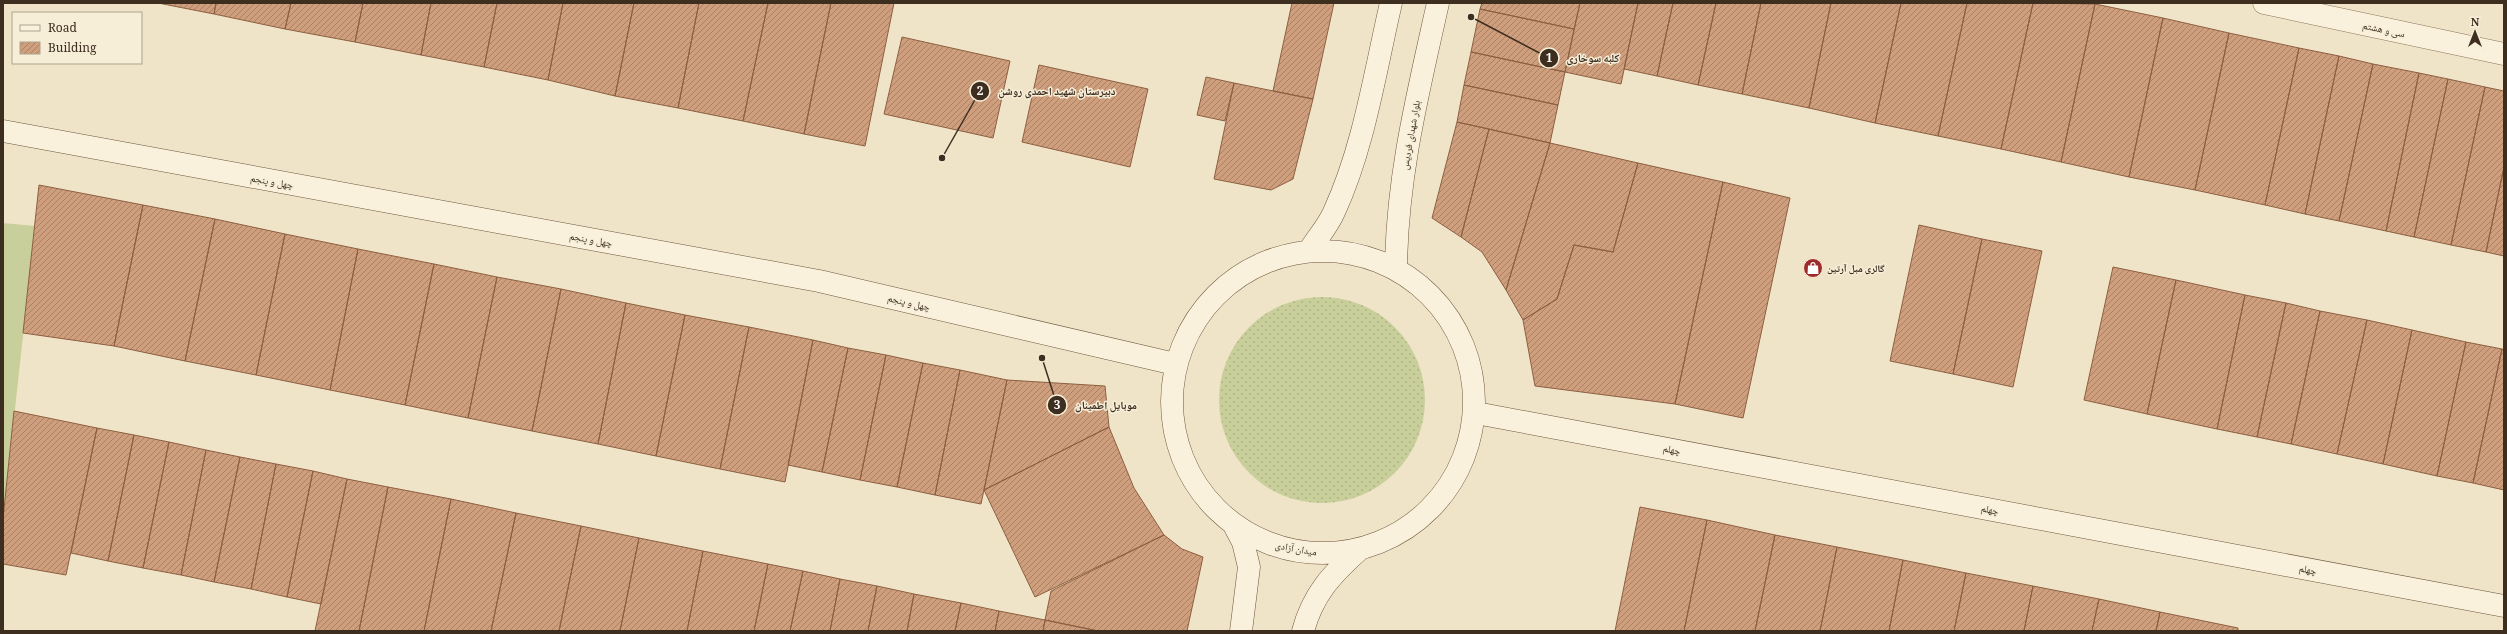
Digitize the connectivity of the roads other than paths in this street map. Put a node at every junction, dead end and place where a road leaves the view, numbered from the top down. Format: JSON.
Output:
{"nodes":[{"id":1,"x":1391,"y":3,"type":"edge"},
{"id":2,"x":1438,"y":3,"type":"edge"},
{"id":3,"x":2264,"y":3,"type":"edge"},
{"id":4,"x":2504,"y":54,"type":"edge"},
{"id":5,"x":3,"y":131,"type":"edge"},
{"id":6,"x":1309,"y":251,"type":"junction"},
{"id":7,"x":1396,"y":268,"type":"junction"},
{"id":8,"x":1175,"y":364,"type":"junction"},
{"id":9,"x":1476,"y":413,"type":"junction"},
{"id":10,"x":1234,"y":525,"type":"junction"},
{"id":11,"x":1360,"y":550,"type":"junction"},
{"id":12,"x":2504,"y":606,"type":"edge"},
{"id":13,"x":1241,"y":631,"type":"edge"},
{"id":14,"x":1303,"y":631,"type":"edge"}],
"edges":[{"from":1,"to":6,"type":"street"},
{"from":2,"to":7,"type":"street","name":"بلوار شهدای فردیس"},
{"from":3,"to":4,"type":"street","name":"سی و هشتم"},
{"from":5,"to":8,"type":"street","name":"چهل و پنجم"},
{"from":6,"to":7,"type":"street","name":"میدان آزادی"},
{"from":6,"to":8,"type":"street","name":"میدان آزادی"},
{"from":7,"to":9,"type":"street","name":"میدان آزادی"},
{"from":8,"to":10,"type":"street","name":"میدان آزادی"},
{"from":9,"to":11,"type":"street","name":"میدان آزادی"},
{"from":9,"to":12,"type":"street","name":"چهلم"},
{"from":10,"to":11,"type":"street","name":"میدان آزادی"},
{"from":10,"to":13,"type":"street"},
{"from":11,"to":14,"type":"street"}]}
